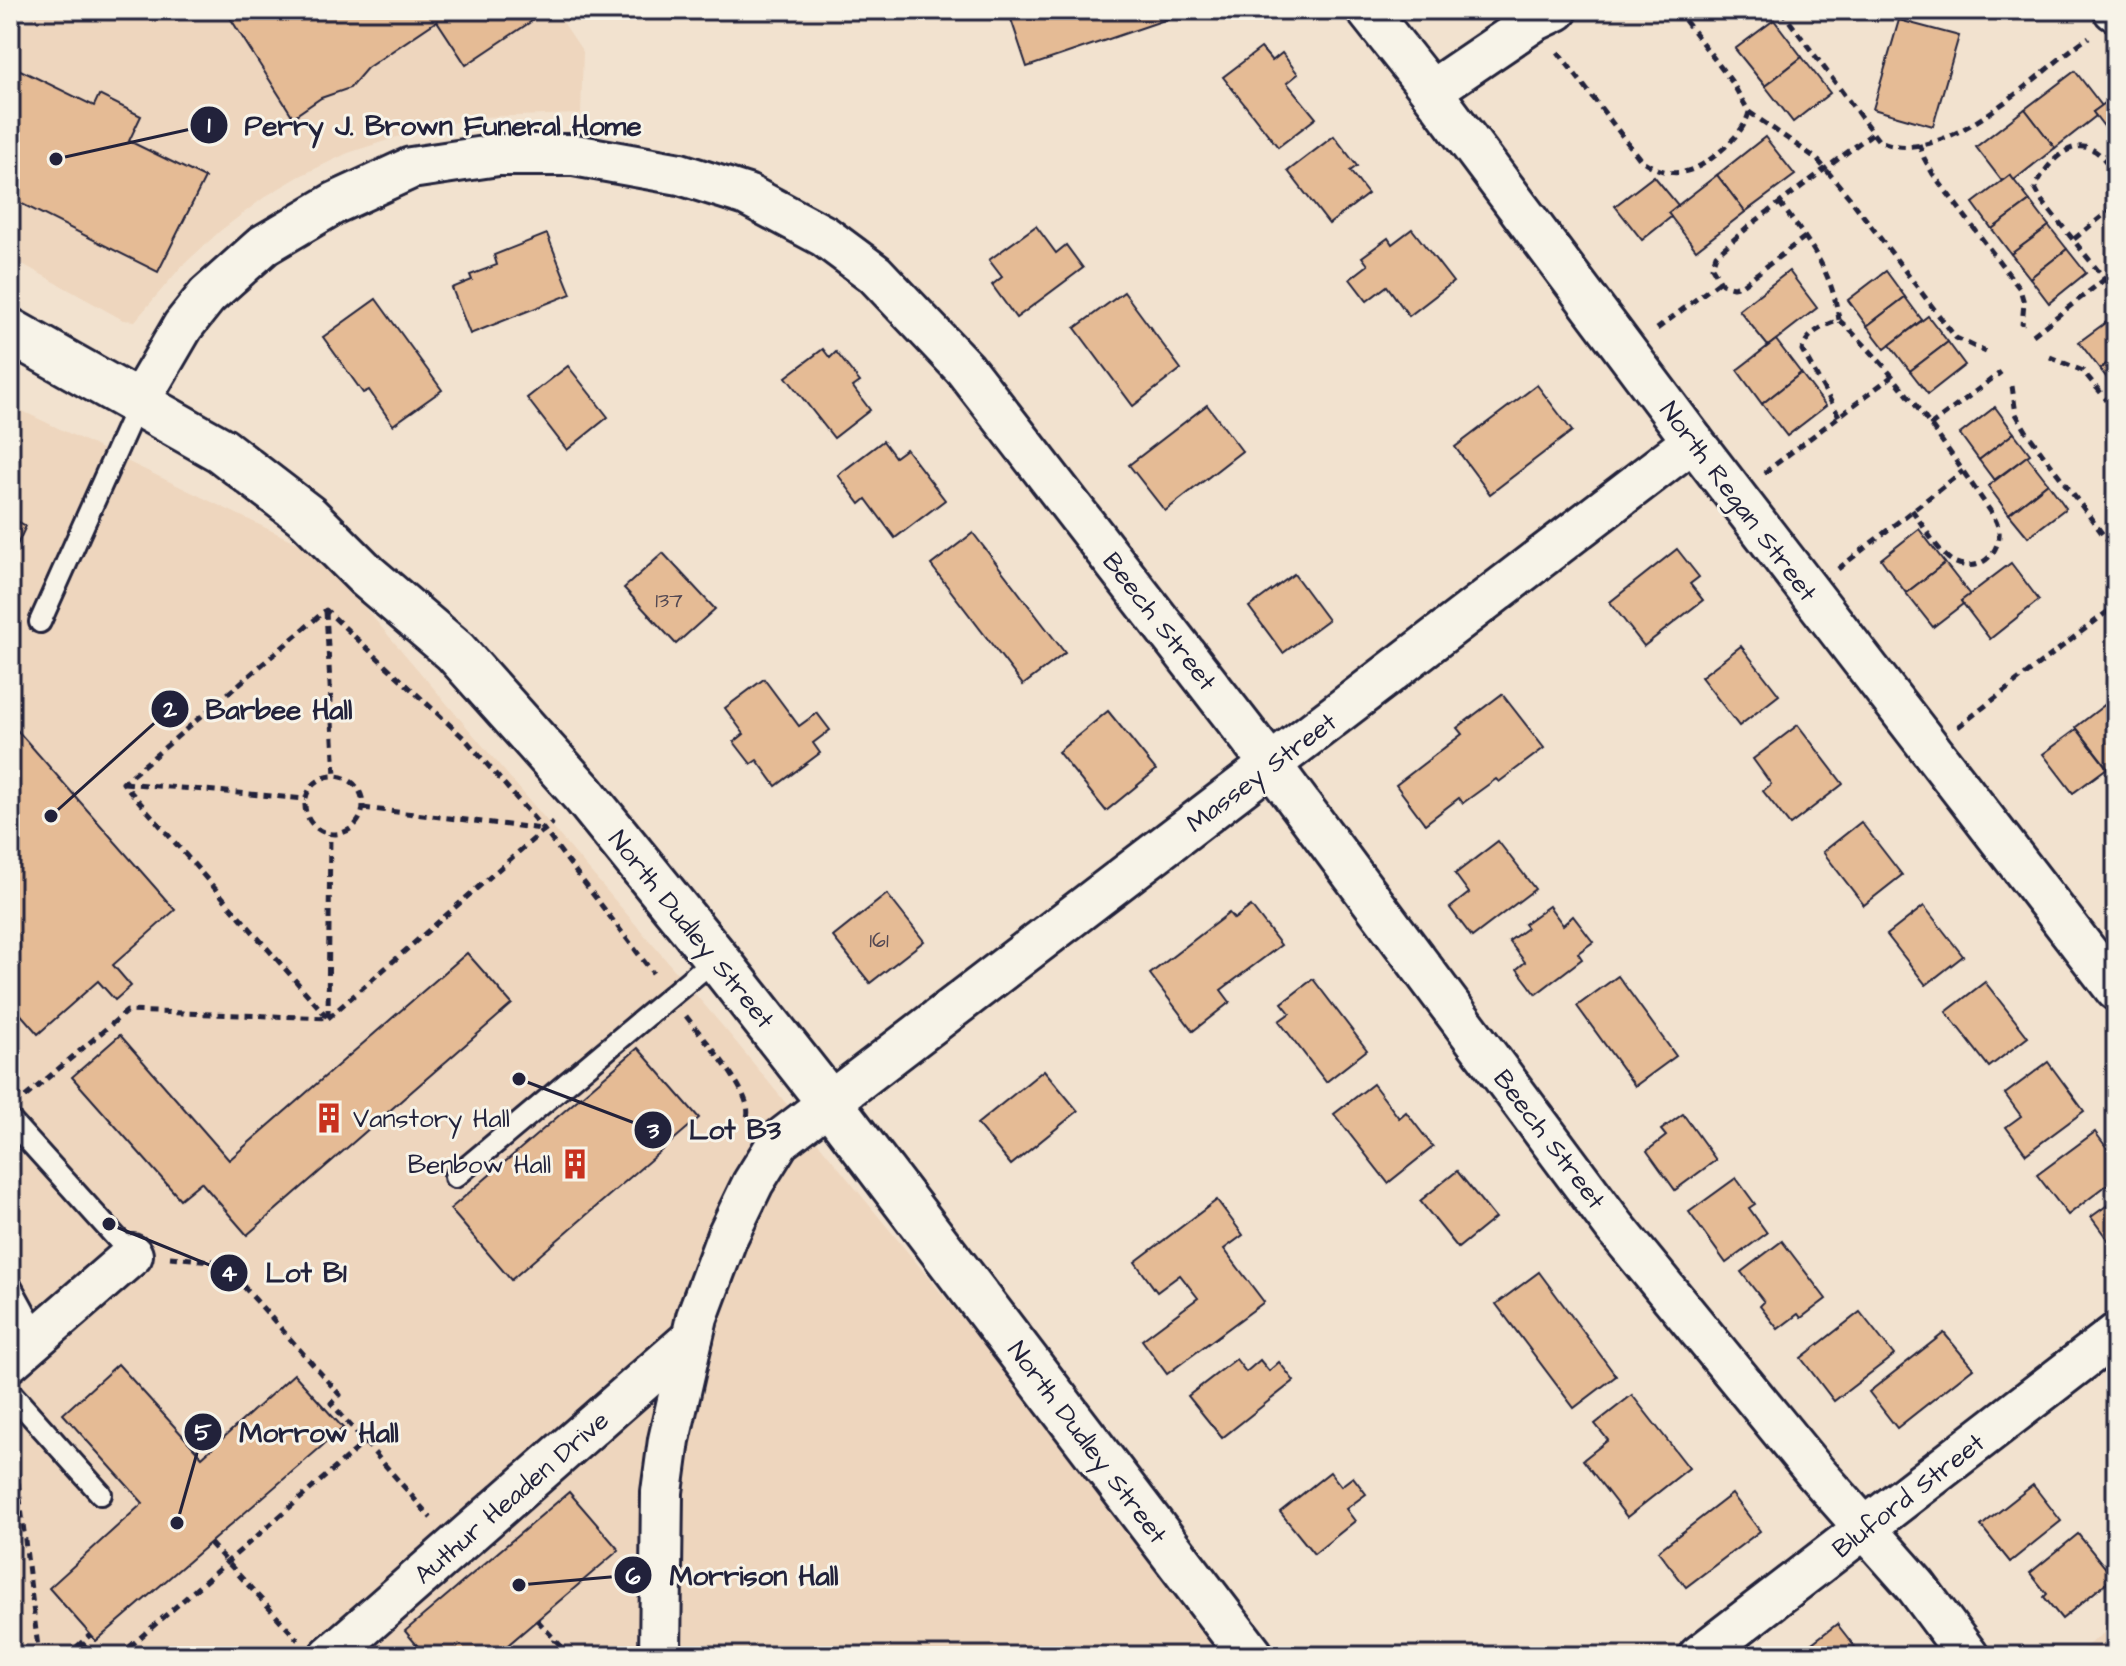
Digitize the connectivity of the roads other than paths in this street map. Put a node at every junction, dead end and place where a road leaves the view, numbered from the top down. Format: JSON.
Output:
{"nodes":[{"id":1,"x":1367,"y":10,"type":"edge"},
{"id":2,"x":1546,"y":16,"type":"edge"},
{"id":3,"x":1431,"y":91,"type":"junction"},
{"id":4,"x":10,"y":331,"type":"edge"},
{"id":5,"x":138,"y":403,"type":"junction"},
{"id":6,"x":1693,"y":441,"type":"junction"},
{"id":7,"x":40,"y":622,"type":"dead end"},
{"id":8,"x":1271,"y":765,"type":"junction"},
{"id":9,"x":716,"y":958,"type":"junction"},
{"id":10,"x":2116,"y":990,"type":"edge"},
{"id":11,"x":830,"y":1103,"type":"junction"},
{"id":12,"x":14,"y":1112,"type":"edge"},
{"id":13,"x":455,"y":1177,"type":"dead end"},
{"id":14,"x":132,"y":1255,"type":"joint"},
{"id":15,"x":10,"y":1285,"type":"edge"},
{"id":16,"x":2116,"y":1334,"type":"edge"},
{"id":17,"x":692,"y":1338,"type":"junction"},
{"id":18,"x":24,"y":1348,"type":"edge"},
{"id":19,"x":10,"y":1392,"type":"edge"},
{"id":20,"x":101,"y":1494,"type":"dead end"},
{"id":21,"x":1867,"y":1527,"type":"junction"},
{"id":22,"x":330,"y":1656,"type":"edge"},
{"id":23,"x":660,"y":1656,"type":"edge"},
{"id":24,"x":1251,"y":1656,"type":"edge"},
{"id":25,"x":1699,"y":1656,"type":"edge"},
{"id":26,"x":1968,"y":1656,"type":"edge"}],
"edges":[{"from":1,"to":3,"type":"street","name":"North Regan Street"},
{"from":2,"to":3,"type":"street"},
{"from":3,"to":6,"type":"street","name":"North Regan Street"},
{"from":4,"to":5,"type":"street","name":"North Dudley Street"},
{"from":5,"to":7,"type":"lane"},
{"from":5,"to":8,"type":"street","name":"Beech Street"},
{"from":5,"to":9,"type":"street","name":"North Dudley Street"},
{"from":6,"to":8,"type":"street","name":"Massey Street"},
{"from":6,"to":10,"type":"street","name":"North Regan Street"},
{"from":8,"to":11,"type":"street","name":"Massey Street"},
{"from":8,"to":21,"type":"street","name":"Beech Street"},
{"from":9,"to":11,"type":"street","name":"North Dudley Street"},
{"from":9,"to":13,"type":"lane"},
{"from":11,"to":17,"type":"street","name":"Massey Street"},
{"from":11,"to":24,"type":"street","name":"North Dudley Street"},
{"from":12,"to":14,"type":"lane"},
{"from":14,"to":18,"type":"street"},
{"from":15,"to":18,"type":"lane"},
{"from":16,"to":21,"type":"street","name":"Bluford Street"},
{"from":17,"to":22,"type":"street","name":"Authur Headen Drive"},
{"from":17,"to":23,"type":"street","name":"Massey Street"},
{"from":19,"to":20,"type":"lane"},
{"from":21,"to":25,"type":"street","name":"Bluford Street"},
{"from":21,"to":26,"type":"street","name":"Beech Street"}]}
